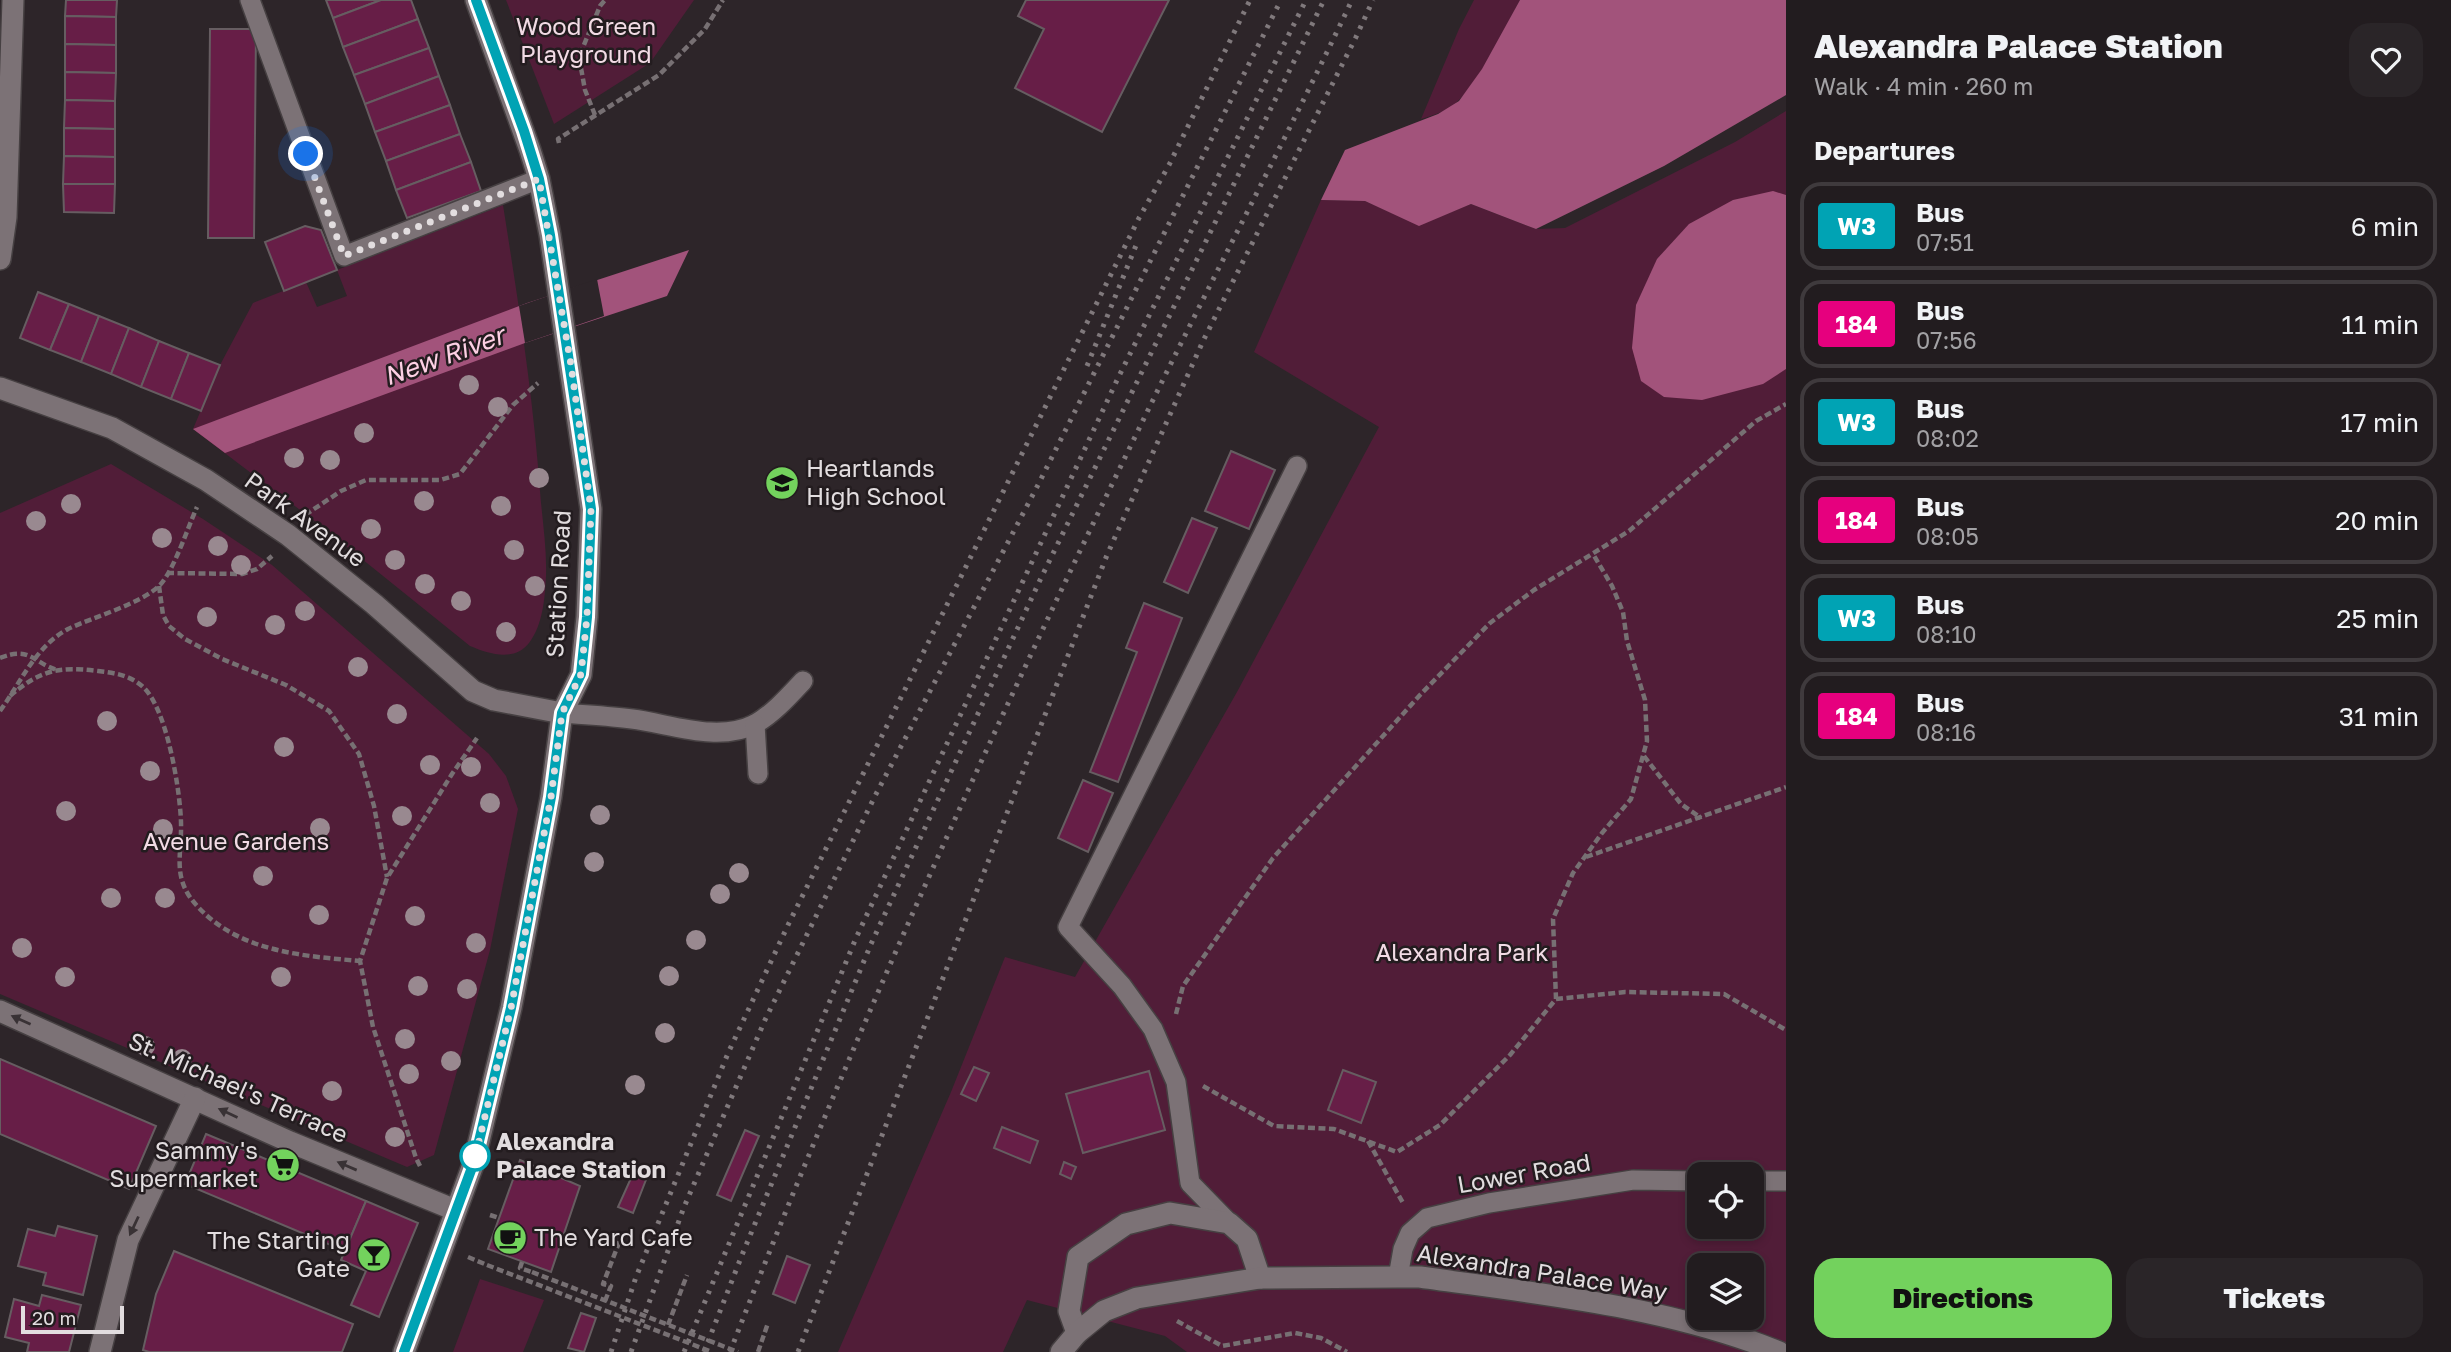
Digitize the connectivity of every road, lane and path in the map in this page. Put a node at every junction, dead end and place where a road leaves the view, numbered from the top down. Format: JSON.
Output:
{"nodes":[{"id":1,"x":13,"y":0,"type":"edge"},
{"id":2,"x":250,"y":0,"type":"edge"},
{"id":3,"x":476,"y":0,"type":"edge"},
{"id":4,"x":605,"y":0,"type":"edge"},
{"id":5,"x":723,"y":0,"type":"edge"},
{"id":6,"x":595,"y":115,"type":"junction"},
{"id":7,"x":558,"y":139,"type":"dead end"},
{"id":8,"x":539,"y":179,"type":"junction"},
{"id":9,"x":0,"y":259,"type":"edge"},
{"id":10,"x":538,"y":383,"type":"dead end"},
{"id":11,"x":0,"y":388,"type":"edge"},
{"id":12,"x":1786,"y":404,"type":"edge"},
{"id":13,"x":1297,"y":466,"type":"dead end"},
{"id":14,"x":198,"y":505,"type":"dead end"},
{"id":15,"x":301,"y":519,"type":"dead end"},
{"id":16,"x":1593,"y":554,"type":"junction"},
{"id":17,"x":272,"y":555,"type":"dead end"},
{"id":18,"x":167,"y":573,"type":"junction"},
{"id":19,"x":159,"y":586,"type":"junction"},
{"id":20,"x":35,"y":657,"type":"junction"},
{"id":21,"x":0,"y":658,"type":"edge"},
{"id":22,"x":58,"y":671,"type":"junction"},
{"id":23,"x":803,"y":681,"type":"dead end"},
{"id":24,"x":10,"y":696,"type":"junction"},
{"id":25,"x":0,"y":711,"type":"edge"},
{"id":26,"x":562,"y":713,"type":"junction"},
{"id":27,"x":755,"y":724,"type":"junction"},
{"id":28,"x":477,"y":738,"type":"dead end"},
{"id":29,"x":1643,"y":755,"type":"junction"},
{"id":30,"x":758,"y":774,"type":"dead end"},
{"id":31,"x":1786,"y":787,"type":"edge"},
{"id":32,"x":1701,"y":818,"type":"junction"},
{"id":33,"x":1585,"y":857,"type":"junction"},
{"id":34,"x":387,"y":878,"type":"junction"},
{"id":35,"x":360,"y":961,"type":"junction"},
{"id":36,"x":1556,"y":999,"type":"junction"},
{"id":37,"x":0,"y":1011,"type":"edge"},
{"id":38,"x":1175,"y":1019,"type":"dead end"},
{"id":39,"x":1786,"y":1030,"type":"edge"},
{"id":40,"x":1193,"y":1080,"type":"dead end"},
{"id":41,"x":195,"y":1098,"type":"junction"},
{"id":42,"x":1368,"y":1141,"type":"junction"},
{"id":43,"x":420,"y":1166,"type":"dead end"},
{"id":44,"x":1687,"y":1181,"type":"edge"},
{"id":45,"x":1764,"y":1181,"type":"edge"},
{"id":46,"x":1786,"y":1181,"type":"edge"},
{"id":47,"x":1406,"y":1208,"type":"dead end"},
{"id":48,"x":455,"y":1210,"type":"junction"},
{"id":49,"x":490,"y":1215,"type":"dead end"},
{"id":50,"x":499,"y":1218,"type":"dead end"},
{"id":51,"x":1230,"y":1223,"type":"junction"},
{"id":52,"x":622,"y":1235,"type":"dead end"},
{"id":53,"x":467,"y":1257,"type":"dead end"},
{"id":54,"x":522,"y":1262,"type":"dead end"},
{"id":55,"x":687,"y":1275,"type":"dead end"},
{"id":56,"x":1398,"y":1277,"type":"junction"},
{"id":57,"x":1261,"y":1279,"type":"junction"},
{"id":58,"x":1137,"y":1298,"type":"junction"},
{"id":59,"x":605,"y":1301,"type":"junction"},
{"id":60,"x":768,"y":1323,"type":"dead end"},
{"id":61,"x":668,"y":1325,"type":"junction"},
{"id":62,"x":1077,"y":1334,"type":"junction"},
{"id":63,"x":100,"y":1352,"type":"edge"},
{"id":64,"x":404,"y":1352,"type":"edge"},
{"id":65,"x":712,"y":1352,"type":"edge"},
{"id":66,"x":738,"y":1352,"type":"edge"},
{"id":67,"x":758,"y":1352,"type":"edge"},
{"id":68,"x":1061,"y":1352,"type":"edge"},
{"id":69,"x":1347,"y":1352,"type":"edge"},
{"id":70,"x":1779,"y":1352,"type":"edge"}],
"edges":[{"from":1,"to":9,"type":"street"},
{"from":2,"to":8,"type":"lane"},
{"from":3,"to":8,"type":"street","name":"Station Road"},
{"from":4,"to":6,"type":"path"},
{"from":5,"to":6,"type":"path"},
{"from":6,"to":7,"type":"path"},
{"from":8,"to":26,"type":"street","name":"Station Road"},
{"from":10,"to":15,"type":"path"},
{"from":11,"to":26,"type":"street","name":"Park Avenue"},
{"from":12,"to":16,"type":"path"},
{"from":13,"to":51,"type":"lane"},
{"from":14,"to":18,"type":"path"},
{"from":16,"to":29,"type":"path"},
{"from":16,"to":38,"type":"path"},
{"from":17,"to":18,"type":"path"},
{"from":18,"to":19,"type":"path"},
{"from":19,"to":20,"type":"path"},
{"from":19,"to":34,"type":"path"},
{"from":20,"to":21,"type":"path"},
{"from":20,"to":22,"type":"path"},
{"from":20,"to":24,"type":"path"},
{"from":22,"to":24,"type":"path"},
{"from":22,"to":35,"type":"path"},
{"from":23,"to":27,"type":"lane"},
{"from":24,"to":25,"type":"path"},
{"from":26,"to":27,"type":"lane"},
{"from":26,"to":48,"type":"street","name":"Station Road"},
{"from":27,"to":30,"type":"lane"},
{"from":28,"to":34,"type":"path"},
{"from":29,"to":32,"type":"path"},
{"from":29,"to":33,"type":"path"},
{"from":31,"to":32,"type":"path"},
{"from":32,"to":33,"type":"path"},
{"from":33,"to":36,"type":"path"},
{"from":34,"to":35,"type":"path"},
{"from":35,"to":43,"type":"path"},
{"from":36,"to":39,"type":"path"},
{"from":36,"to":42,"type":"path"},
{"from":41,"to":37,"type":"street","name":"St. Michael's Terrace","one_way":true},
{"from":40,"to":42,"type":"path"},
{"from":48,"to":41,"type":"street","name":"St. Michael's Terrace","one_way":true},
{"from":41,"to":63,"type":"street","one_way":true},
{"from":42,"to":47,"type":"path"},
{"from":44,"to":56,"type":"lane","name":"Lower Road"},
{"from":45,"to":46,"type":"lane"},
{"from":48,"to":64,"type":"street","name":"Station Road"},
{"from":49,"to":50,"type":"path"},
{"from":51,"to":57,"type":"street"},
{"from":51,"to":62,"type":"street"},
{"from":52,"to":59,"type":"path"},
{"from":53,"to":65,"type":"path","bridge":true},
{"from":54,"to":59,"type":"path","bridge":true},
{"from":55,"to":61,"type":"path"},
{"from":56,"to":57,"type":"street","name":"Alexandra Palace Way"},
{"from":56,"to":70,"type":"street","name":"Alexandra Palace Way"},
{"from":57,"to":58,"type":"street","name":"Alexandra Palace Way"},
{"from":58,"to":62,"type":"street","name":"Alexandra Palace Way"},
{"from":58,"to":69,"type":"path"},
{"from":59,"to":61,"type":"path","bridge":true},
{"from":60,"to":67,"type":"path"},
{"from":61,"to":66,"type":"path","bridge":true},
{"from":62,"to":68,"type":"street","name":"Alexandra Palace Way"}]}
